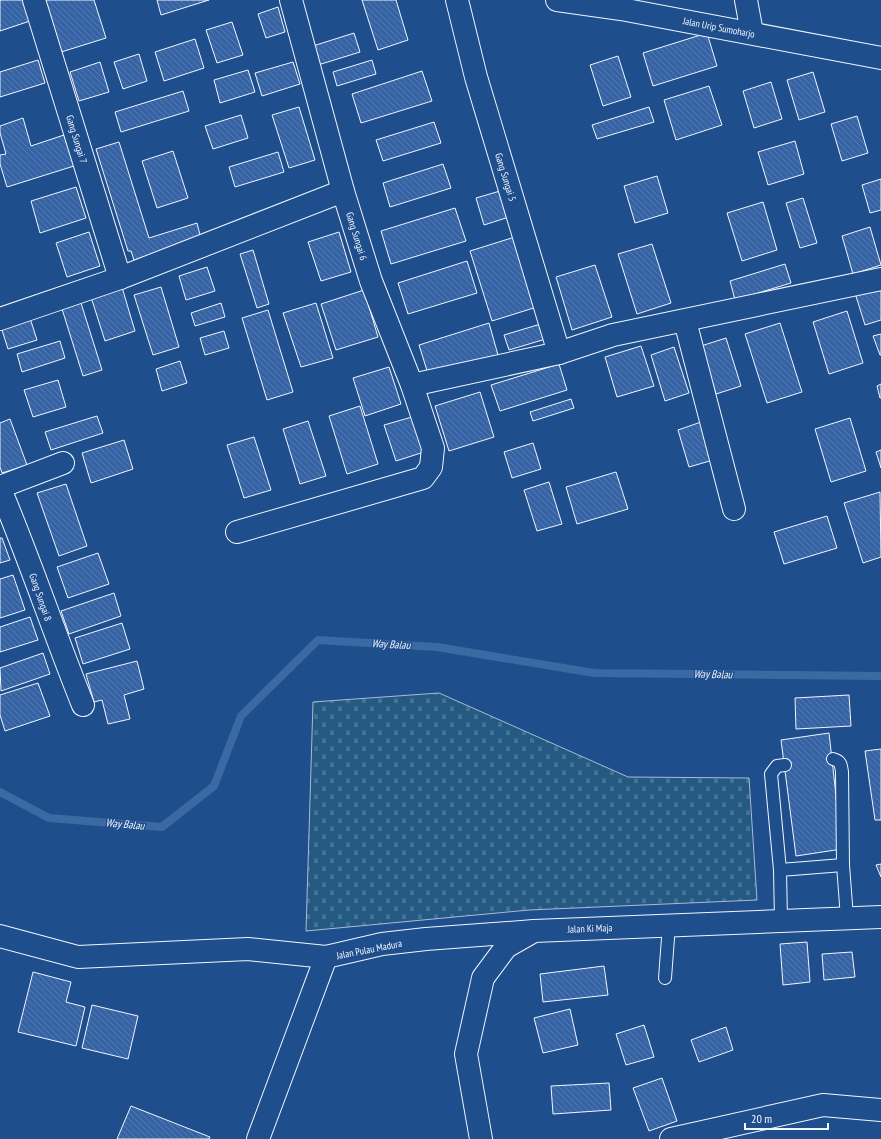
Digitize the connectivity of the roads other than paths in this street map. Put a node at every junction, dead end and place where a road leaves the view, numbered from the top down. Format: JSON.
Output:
{"nodes":[{"id":1,"x":34,"y":0,"type":"edge"},
{"id":2,"x":291,"y":0,"type":"edge"},
{"id":3,"x":457,"y":0,"type":"edge"},
{"id":4,"x":557,"y":0,"type":"edge"},
{"id":5,"x":746,"y":0,"type":"edge"},
{"id":6,"x":620,"y":4,"type":"edge"},
{"id":7,"x":752,"y":34,"type":"junction"},
{"id":8,"x":881,"y":58,"type":"edge"},
{"id":9,"x":343,"y":191,"type":"junction"},
{"id":10,"x":120,"y":278,"type":"junction"},
{"id":11,"x":881,"y":279,"type":"edge"},
{"id":12,"x":0,"y":319,"type":"edge"},
{"id":13,"x":685,"y":321,"type":"junction"},
{"id":14,"x":559,"y":353,"type":"junction"},
{"id":15,"x":412,"y":385,"type":"junction"},
{"id":16,"x":63,"y":463,"type":"dead end"},
{"id":17,"x":0,"y":488,"type":"edge"},
{"id":18,"x":734,"y":509,"type":"dead end"},
{"id":19,"x":237,"y":532,"type":"dead end"},
{"id":20,"x":83,"y":705,"type":"dead end"},
{"id":21,"x":833,"y":759,"type":"dead end"},
{"id":22,"x":785,"y":765,"type":"dead end"},
{"id":23,"x":843,"y":865,"type":"junction"},
{"id":24,"x":780,"y":870,"type":"junction"},
{"id":25,"x":881,"y":917,"type":"edge"},
{"id":26,"x":847,"y":918,"type":"junction"},
{"id":27,"x":781,"y":921,"type":"junction"},
{"id":28,"x":669,"y":925,"type":"junction"},
{"id":29,"x":534,"y":931,"type":"junction"},
{"id":30,"x":0,"y":936,"type":"edge"},
{"id":31,"x":326,"y":957,"type":"junction"},
{"id":32,"x":665,"y":978,"type":"dead end"},
{"id":33,"x":881,"y":1110,"type":"edge"},
{"id":34,"x":258,"y":1139,"type":"edge"},
{"id":35,"x":481,"y":1139,"type":"edge"},
{"id":36,"x":671,"y":1139,"type":"edge"}],
"edges":[{"from":1,"to":10,"type":"street","name":"Gang Sungai 7"},
{"from":2,"to":9,"type":"street","name":"Gang Sungai 6"},
{"from":3,"to":14,"type":"street","name":"Gang Sungai 5"},
{"from":4,"to":6,"type":"street","name":"Jalan Urip Sumoharjo"},
{"from":5,"to":7,"type":"street"},
{"from":6,"to":7,"type":"street","name":"Jalan Urip Sumoharjo"},
{"from":7,"to":8,"type":"street","name":"Jalan Urip Sumoharjo"},
{"from":9,"to":10,"type":"street"},
{"from":9,"to":15,"type":"street","name":"Gang Sungai 6"},
{"from":10,"to":12,"type":"street"},
{"from":11,"to":13,"type":"street"},
{"from":13,"to":14,"type":"street"},
{"from":13,"to":18,"type":"street"},
{"from":14,"to":15,"type":"street"},
{"from":15,"to":19,"type":"street","name":"Gang Sungai 6"},
{"from":16,"to":17,"type":"street"},
{"from":17,"to":20,"type":"street","name":"Gang Sungai 8"},
{"from":21,"to":23,"type":"lane"},
{"from":22,"to":24,"type":"lane"},
{"from":23,"to":24,"type":"lane"},
{"from":23,"to":26,"type":"lane"},
{"from":24,"to":27,"type":"lane"},
{"from":25,"to":26,"type":"street","name":"Jalan Ki Maja"},
{"from":26,"to":27,"type":"street","name":"Jalan Ki Maja"},
{"from":27,"to":28,"type":"street","name":"Jalan Ki Maja"},
{"from":28,"to":29,"type":"street","name":"Jalan Ki Maja"},
{"from":28,"to":32,"type":"lane"},
{"from":29,"to":31,"type":"street","name":"Jalan Pulau Madura"},
{"from":29,"to":35,"type":"street","name":"Jalan Ki Maja"},
{"from":30,"to":31,"type":"street"},
{"from":31,"to":34,"type":"street","name":"Jalan Pulau Madura"},
{"from":33,"to":36,"type":"street"}]}
